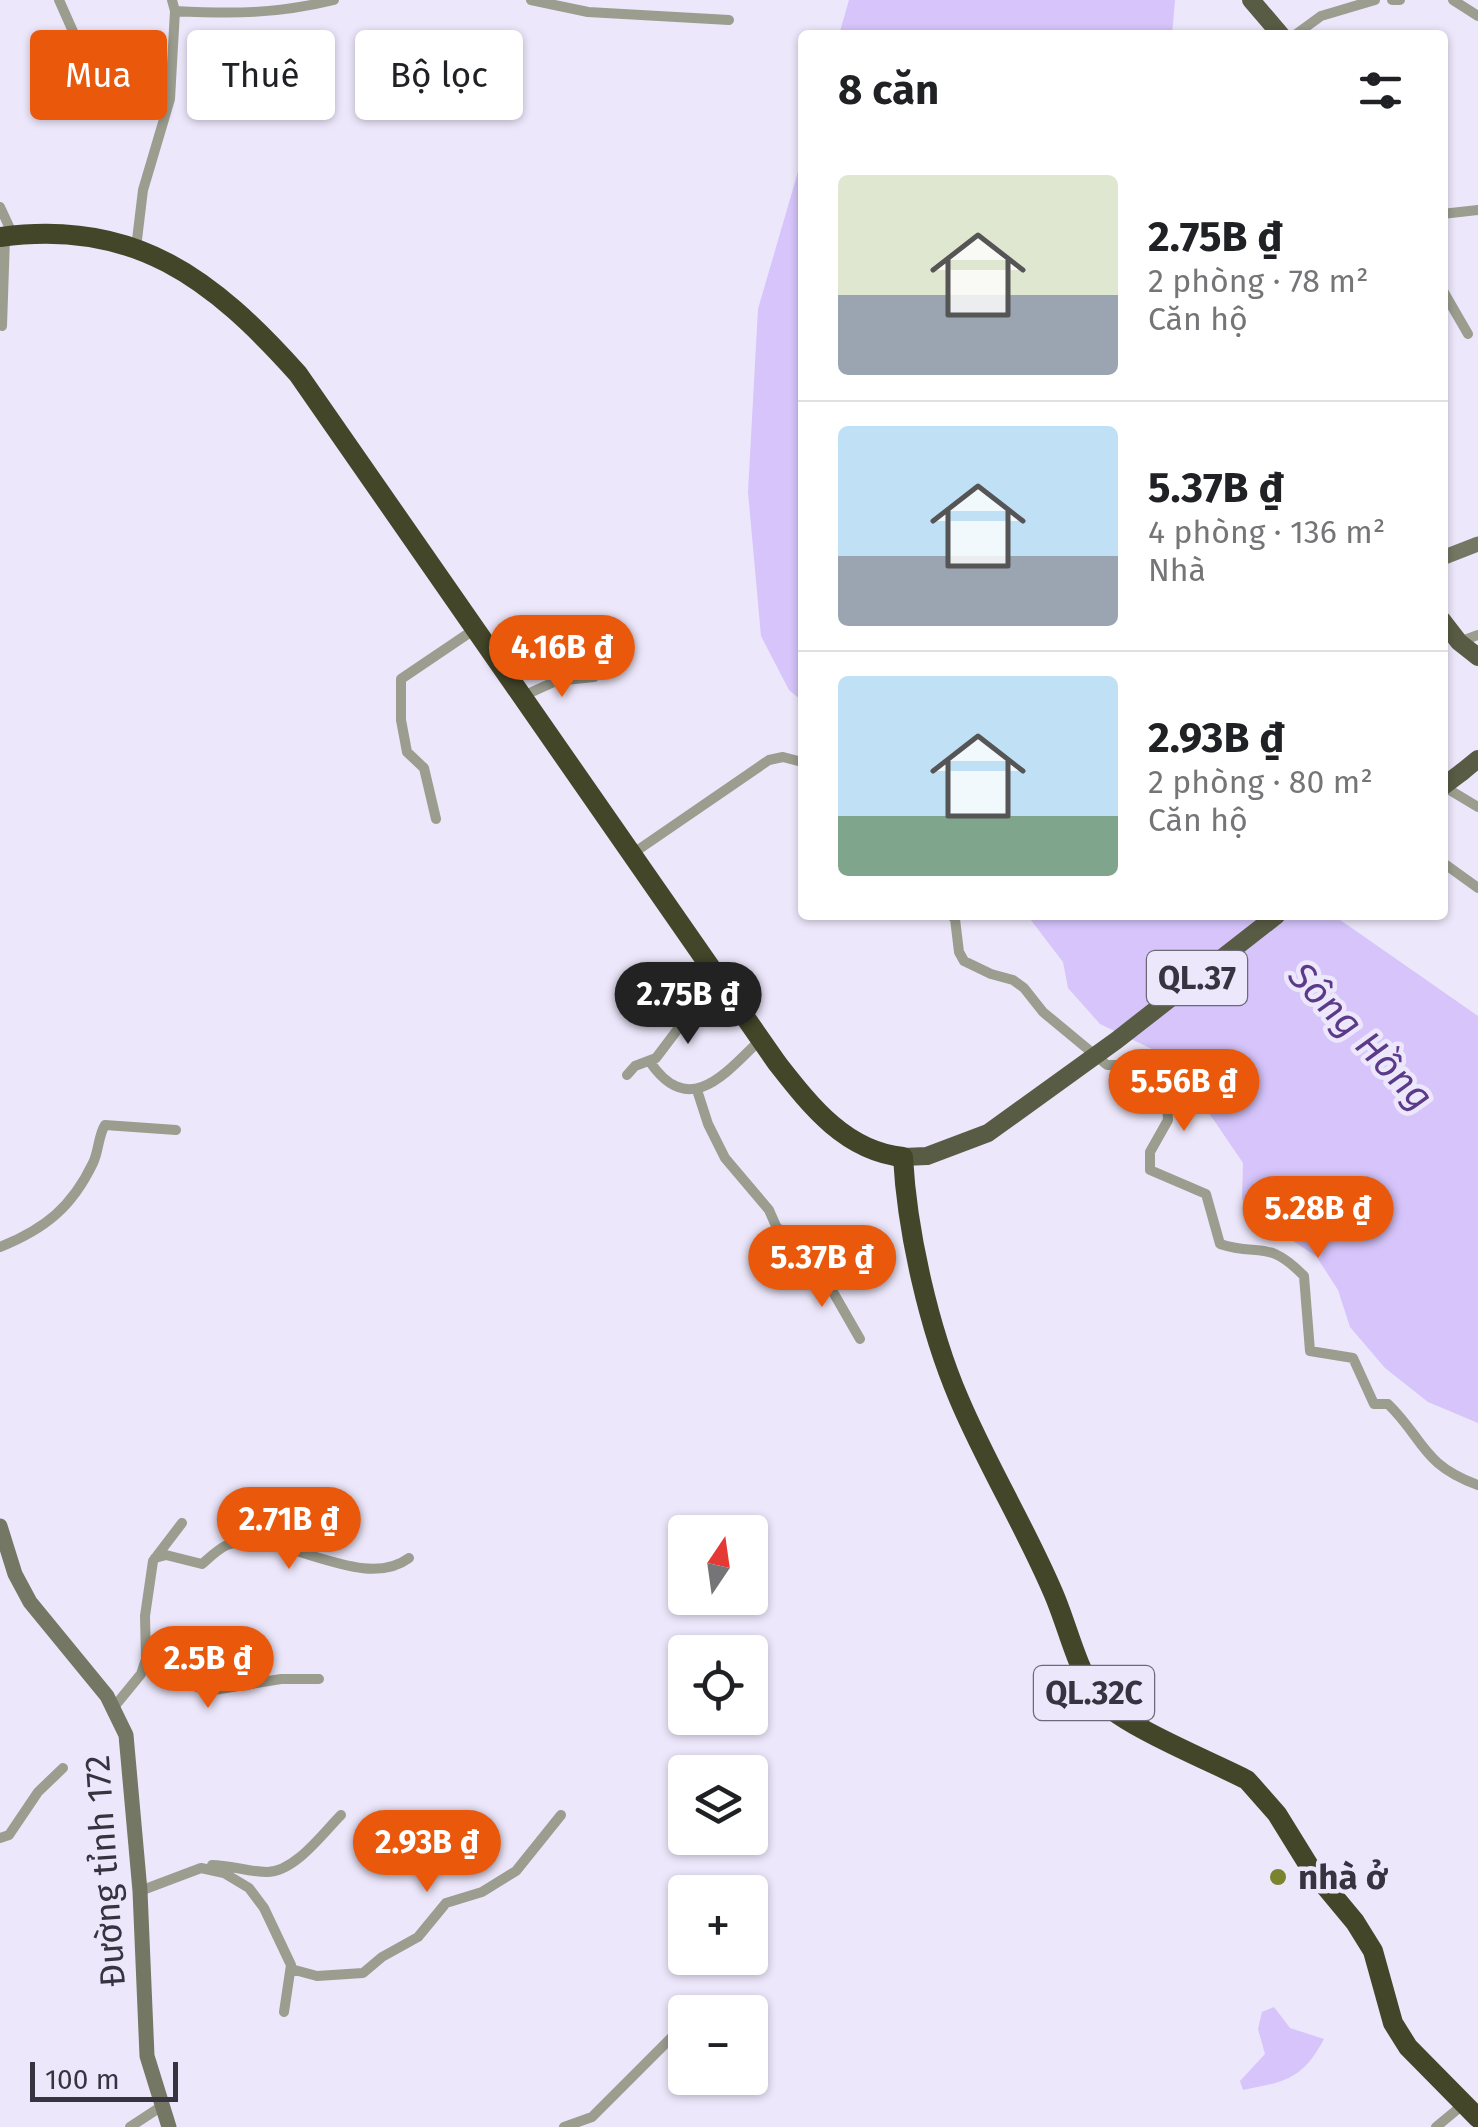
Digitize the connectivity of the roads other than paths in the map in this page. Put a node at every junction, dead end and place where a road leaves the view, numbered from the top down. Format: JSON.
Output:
{"nodes":[{"id":1,"x":59,"y":0,"type":"edge"},
{"id":2,"x":334,"y":0,"type":"edge"},
{"id":3,"x":531,"y":0,"type":"edge"},
{"id":4,"x":1251,"y":0,"type":"edge"},
{"id":5,"x":1375,"y":0,"type":"edge"},
{"id":6,"x":1392,"y":0,"type":"edge"},
{"id":7,"x":1400,"y":0,"type":"edge"},
{"id":8,"x":1453,"y":0,"type":"edge"},
{"id":9,"x":173,"y":6,"type":"edge"},
{"id":10,"x":1478,"y":16,"type":"edge"},
{"id":11,"x":729,"y":20,"type":"dead end"},
{"id":12,"x":72,"y":30,"type":"edge"},
{"id":13,"x":1277,"y":30,"type":"edge"},
{"id":14,"x":1302,"y":30,"type":"edge"},
{"id":15,"x":0,"y":207,"type":"edge"},
{"id":16,"x":1478,"y":210,"type":"edge"},
{"id":17,"x":1448,"y":213,"type":"edge"},
{"id":18,"x":6,"y":237,"type":"edge"},
{"id":19,"x":136,"y":248,"type":"junction"},
{"id":20,"x":1448,"y":300,"type":"edge"},
{"id":21,"x":2,"y":326,"type":"edge"},
{"id":22,"x":1468,"y":334,"type":"dead end"},
{"id":23,"x":1478,"y":546,"type":"edge"},
{"id":24,"x":1448,"y":556,"type":"edge"},
{"id":25,"x":1448,"y":627,"type":"edge"},
{"id":26,"x":476,"y":628,"type":"junction"},
{"id":27,"x":1478,"y":635,"type":"edge"},
{"id":28,"x":1472,"y":654,"type":"edge"},
{"id":29,"x":594,"y":677,"type":"dead end"},
{"id":30,"x":524,"y":696,"type":"junction"},
{"id":31,"x":1478,"y":759,"type":"edge"},
{"id":32,"x":798,"y":761,"type":"edge"},
{"id":33,"x":1448,"y":782,"type":"edge"},
{"id":34,"x":1448,"y":790,"type":"edge"},
{"id":35,"x":1478,"y":807,"type":"edge"},
{"id":36,"x":436,"y":819,"type":"dead end"},
{"id":37,"x":631,"y":855,"type":"junction"},
{"id":38,"x":1448,"y":866,"type":"edge"},
{"id":39,"x":1478,"y":888,"type":"edge"},
{"id":40,"x":953,"y":920,"type":"edge"},
{"id":41,"x":1272,"y":920,"type":"edge"},
{"id":42,"x":727,"y":990,"type":"junction"},
{"id":43,"x":761,"y":1039,"type":"junction"},
{"id":44,"x":1095,"y":1056,"type":"junction"},
{"id":45,"x":650,"y":1062,"type":"junction"},
{"id":46,"x":626,"y":1075,"type":"dead end"},
{"id":47,"x":698,"y":1090,"type":"junction"},
{"id":48,"x":176,"y":1130,"type":"dead end"},
{"id":49,"x":902,"y":1156,"type":"junction"},
{"id":50,"x":0,"y":1247,"type":"edge"},
{"id":51,"x":860,"y":1340,"type":"dead end"},
{"id":52,"x":1478,"y":1485,"type":"edge"},
{"id":53,"x":182,"y":1523,"type":"dead end"},
{"id":54,"x":0,"y":1526,"type":"edge"},
{"id":55,"x":155,"y":1558,"type":"junction"},
{"id":56,"x":409,"y":1558,"type":"dead end"},
{"id":57,"x":144,"y":1666,"type":"junction"},
{"id":58,"x":318,"y":1679,"type":"dead end"},
{"id":59,"x":114,"y":1708,"type":"junction"},
{"id":60,"x":63,"y":1768,"type":"dead end"},
{"id":61,"x":341,"y":1815,"type":"dead end"},
{"id":62,"x":561,"y":1815,"type":"dead end"},
{"id":63,"x":0,"y":1838,"type":"edge"},
{"id":64,"x":202,"y":1868,"type":"junction"},
{"id":65,"x":140,"y":1892,"type":"junction"},
{"id":66,"x":291,"y":1969,"type":"junction"},
{"id":67,"x":284,"y":2012,"type":"dead end"},
{"id":68,"x":668,"y":2041,"type":"edge"},
{"id":69,"x":1474,"y":2105,"type":"edge"},
{"id":70,"x":162,"y":2106,"type":"junction"},
{"id":71,"x":130,"y":2127,"type":"edge"},
{"id":72,"x":170,"y":2127,"type":"edge"},
{"id":73,"x":564,"y":2127,"type":"edge"},
{"id":74,"x":1436,"y":2127,"type":"edge"},
{"id":75,"x":1474,"y":2127,"type":"edge"}],
"edges":[{"from":1,"to":12,"type":"street"},
{"from":2,"to":9,"type":"street"},
{"from":3,"to":11,"type":"street"},
{"from":4,"to":13,"type":"main road"},
{"from":5,"to":14,"type":"street"},
{"from":6,"to":7,"type":"street"},
{"from":8,"to":10,"type":"street"},
{"from":9,"to":19,"type":"street"},
{"from":15,"to":18,"type":"street"},
{"from":16,"to":17,"type":"street"},
{"from":18,"to":19,"type":"highway","number":"QL.37"},
{"from":18,"to":21,"type":"street"},
{"from":19,"to":26,"type":"highway","number":"QL.37"},
{"from":20,"to":22,"type":"street"},
{"from":23,"to":24,"type":"main road"},
{"from":25,"to":28,"type":"main road"},
{"from":26,"to":30,"type":"highway","number":"QL.37"},
{"from":26,"to":36,"type":"street"},
{"from":27,"to":28,"type":"street"},
{"from":29,"to":30,"type":"street"},
{"from":30,"to":37,"type":"highway","number":"QL.37"},
{"from":31,"to":33,"type":"main road","bridge":true},
{"from":32,"to":37,"type":"street"},
{"from":34,"to":35,"type":"street"},
{"from":37,"to":42,"type":"highway","number":"QL.37"},
{"from":38,"to":39,"type":"street"},
{"from":40,"to":44,"type":"street"},
{"from":41,"to":44,"type":"main road","number":"QL.37"},
{"from":42,"to":43,"type":"highway","number":"QL.37"},
{"from":42,"to":45,"type":"street"},
{"from":43,"to":47,"type":"street"},
{"from":43,"to":49,"type":"highway","number":"QL.37"},
{"from":44,"to":49,"type":"main road","number":"QL.37"},
{"from":44,"to":52,"type":"street"},
{"from":45,"to":46,"type":"street"},
{"from":45,"to":47,"type":"street"},
{"from":47,"to":51,"type":"street"},
{"from":48,"to":50,"type":"street"},
{"from":49,"to":69,"type":"highway","number":"QL.32C"},
{"from":53,"to":55,"type":"street"},
{"from":54,"to":59,"type":"main road","name":"Đường tỉnh 172"},
{"from":55,"to":56,"type":"street"},
{"from":55,"to":57,"type":"street"},
{"from":57,"to":58,"type":"street"},
{"from":57,"to":59,"type":"street"},
{"from":59,"to":65,"type":"main road","name":"Đường tỉnh 172"},
{"from":60,"to":63,"type":"street"},
{"from":61,"to":64,"type":"street"},
{"from":62,"to":66,"type":"street"},
{"from":64,"to":65,"type":"street"},
{"from":64,"to":66,"type":"street"},
{"from":65,"to":70,"type":"main road","name":"Đường tỉnh 172"},
{"from":66,"to":67,"type":"street"},
{"from":68,"to":73,"type":"street"},
{"from":69,"to":74,"type":"street"},
{"from":69,"to":75,"type":"highway"},
{"from":70,"to":71,"type":"street"},
{"from":70,"to":72,"type":"main road","name":"Đường tỉnh 172"}]}
